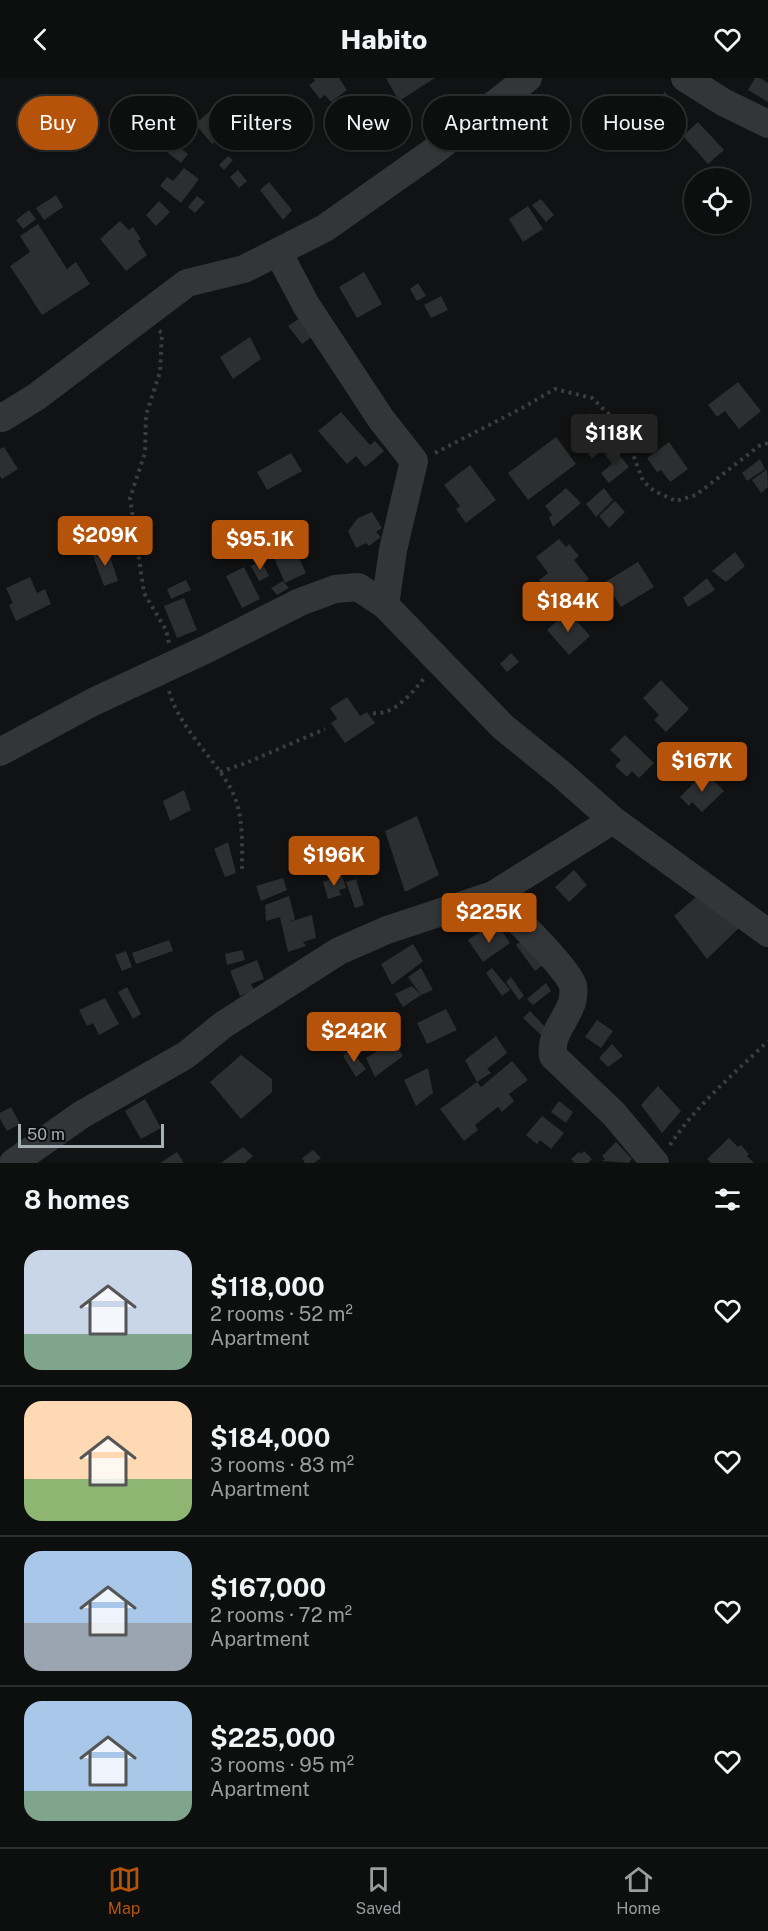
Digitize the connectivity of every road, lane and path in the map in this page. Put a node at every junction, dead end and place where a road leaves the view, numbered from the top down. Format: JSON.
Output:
{"nodes":[{"id":1,"x":528,"y":78,"type":"edge"},
{"id":2,"x":685,"y":78,"type":"edge"},
{"id":3,"x":768,"y":124,"type":"edge"},
{"id":4,"x":278,"y":252,"type":"junction"},
{"id":5,"x":143,"y":317,"type":"junction"},
{"id":6,"x":1,"y":418,"type":"edge"},
{"id":7,"x":768,"y":443,"type":"edge"},
{"id":8,"x":414,"y":461,"type":"junction"},
{"id":9,"x":385,"y":605,"type":"junction"},
{"id":10,"x":167,"y":668,"type":"junction"},
{"id":11,"x":430,"y":670,"type":"dead end"},
{"id":12,"x":374,"y":713,"type":"dead end"},
{"id":13,"x":325,"y":729,"type":"dead end"},
{"id":14,"x":0,"y":752,"type":"edge"},
{"id":15,"x":220,"y":772,"type":"junction"},
{"id":16,"x":613,"y":820,"type":"junction"},
{"id":17,"x":242,"y":871,"type":"dead end"},
{"id":18,"x":493,"y":895,"type":"junction"},
{"id":19,"x":768,"y":933,"type":"edge"},
{"id":20,"x":768,"y":1041,"type":"edge"},
{"id":21,"x":659,"y":1158,"type":"edge"},
{"id":22,"x":13,"y":1163,"type":"edge"}],
"edges":[{"from":1,"to":4,"type":"street"},
{"from":2,"to":3,"type":"street"},
{"from":4,"to":5,"type":"street"},
{"from":4,"to":8,"type":"street"},
{"from":5,"to":6,"type":"street"},
{"from":5,"to":10,"type":"path"},
{"from":7,"to":8,"type":"path"},
{"from":8,"to":9,"type":"street"},
{"from":9,"to":10,"type":"street"},
{"from":9,"to":16,"type":"street"},
{"from":10,"to":14,"type":"street"},
{"from":10,"to":15,"type":"path"},
{"from":11,"to":12,"type":"path"},
{"from":13,"to":15,"type":"path"},
{"from":15,"to":17,"type":"path"},
{"from":16,"to":18,"type":"street"},
{"from":16,"to":19,"type":"street"},
{"from":18,"to":21,"type":"street"},
{"from":18,"to":22,"type":"street"},
{"from":20,"to":21,"type":"path"}]}
